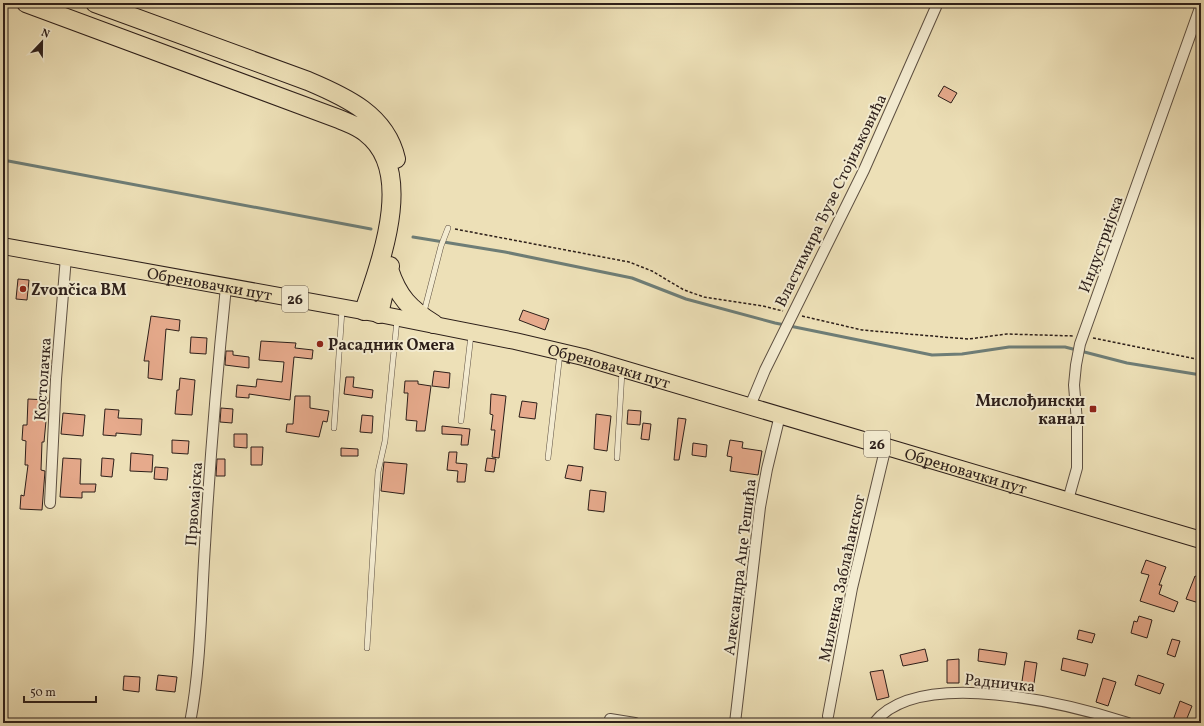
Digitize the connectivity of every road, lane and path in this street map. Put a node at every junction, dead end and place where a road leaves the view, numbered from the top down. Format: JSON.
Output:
{"nodes":[{"id":1,"x":26,"y":3,"type":"edge"},
{"id":2,"x":95,"y":3,"type":"edge"},
{"id":3,"x":1201,"y":6,"type":"edge"},
{"id":4,"x":936,"y":7,"type":"dead end"},
{"id":5,"x":448,"y":228,"type":"joint"},
{"id":6,"x":3,"y":246,"type":"edge"},
{"id":7,"x":66,"y":257,"type":"junction"},
{"id":8,"x":389,"y":269,"type":"junction"},
{"id":9,"x":226,"y":287,"type":"junction"},
{"id":10,"x":342,"y":307,"type":"junction"},
{"id":11,"x":372,"y":312,"type":"junction"},
{"id":12,"x":793,"y":313,"type":"junction"},
{"id":13,"x":398,"y":317,"type":"junction"},
{"id":14,"x":427,"y":320,"type":"junction"},
{"id":15,"x":471,"y":332,"type":"junction"},
{"id":16,"x":955,"y":338,"type":"dead end"},
{"id":17,"x":561,"y":352,"type":"junction"},
{"id":18,"x":622,"y":368,"type":"junction"},
{"id":19,"x":750,"y":406,"type":"junction"},
{"id":20,"x":780,"y":415,"type":"junction"},
{"id":21,"x":462,"y":421,"type":"dead end"},
{"id":22,"x":334,"y":428,"type":"dead end"},
{"id":23,"x":886,"y":446,"type":"junction"},
{"id":24,"x":548,"y":458,"type":"dead end"},
{"id":25,"x":616,"y":458,"type":"dead end"},
{"id":26,"x":1068,"y":500,"type":"junction"},
{"id":27,"x":50,"y":503,"type":"dead end"},
{"id":28,"x":1201,"y":540,"type":"edge"},
{"id":29,"x":367,"y":648,"type":"dead end"},
{"id":30,"x":828,"y":716,"type":"dead end"},
{"id":31,"x":190,"y":723,"type":"edge"},
{"id":32,"x":610,"y":723,"type":"edge"},
{"id":33,"x":635,"y":723,"type":"edge"},
{"id":34,"x":735,"y":723,"type":"edge"},
{"id":35,"x":874,"y":723,"type":"edge"},
{"id":36,"x":1128,"y":723,"type":"edge"}],
"edges":[{"from":1,"to":11,"type":"highway"},
{"from":2,"to":8,"type":"highway"},
{"from":3,"to":26,"type":"street","name":"Индустријска"},
{"from":4,"to":12,"type":"street","name":"Властимира Ђузе Стојиљковића"},
{"from":5,"to":12,"type":"path"},
{"from":5,"to":14,"type":"lane"},
{"from":6,"to":7,"type":"main road","name":"Обреновачки пут","number":"26"},
{"from":7,"to":9,"type":"main road","name":"Обреновачки пут","number":"26"},
{"from":7,"to":27,"type":"street","name":"Костолачка"},
{"from":8,"to":11,"type":"highway"},
{"from":8,"to":14,"type":"highway"},
{"from":9,"to":10,"type":"main road","name":"Обреновачки пут","number":"26"},
{"from":9,"to":31,"type":"street","name":"Првомајска"},
{"from":10,"to":11,"type":"main road","name":"Обреновачки пут","number":"26"},
{"from":10,"to":22,"type":"lane"},
{"from":11,"to":13,"type":"main road","name":"Обреновачки пут","number":"26"},
{"from":12,"to":16,"type":"path"},
{"from":12,"to":19,"type":"street","name":"Властимира Ђузе Стојиљковића"},
{"from":13,"to":14,"type":"main road","name":"Обреновачки пут","number":"26"},
{"from":13,"to":29,"type":"lane"},
{"from":14,"to":15,"type":"main road","name":"Обреновачки пут","number":"26"},
{"from":15,"to":17,"type":"main road","name":"Обреновачки пут","number":"26"},
{"from":15,"to":21,"type":"lane"},
{"from":17,"to":18,"type":"main road","name":"Обреновачки пут","number":"26"},
{"from":17,"to":24,"type":"lane"},
{"from":18,"to":19,"type":"main road","name":"Обреновачки пут","number":"26"},
{"from":18,"to":25,"type":"lane"},
{"from":19,"to":20,"type":"main road","name":"Обреновачки пут","number":"26"},
{"from":20,"to":23,"type":"main road","name":"Обреновачки пут","number":"26"},
{"from":20,"to":34,"type":"street","name":"Александра Аце Тешића"},
{"from":23,"to":26,"type":"main road","name":"Обреновачки пут","number":"26"},
{"from":23,"to":30,"type":"street","name":"Миленка Заблаћанског"},
{"from":26,"to":28,"type":"main road","name":"Обреновачки пут","number":"26"},
{"from":32,"to":33,"type":"street"},
{"from":35,"to":36,"type":"street","name":"Радничка"}]}
